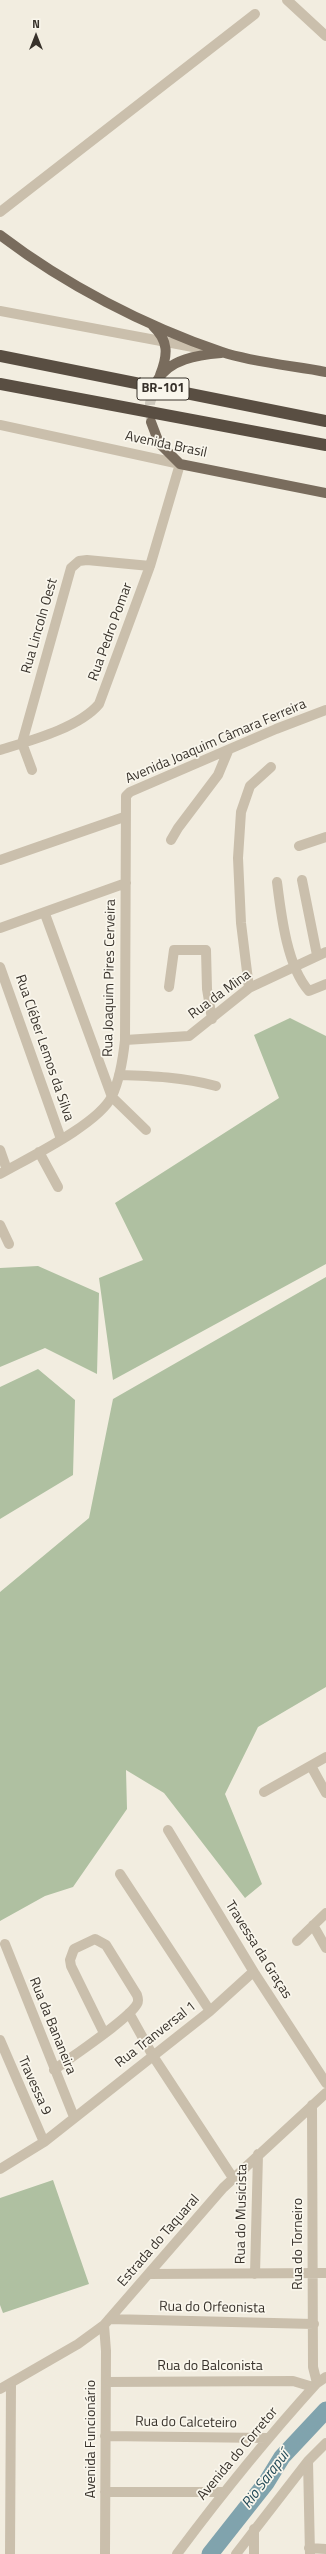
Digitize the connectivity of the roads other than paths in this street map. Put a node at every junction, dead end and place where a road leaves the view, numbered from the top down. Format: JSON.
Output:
{"nodes":[{"id":1,"x":287,"y":0,"type":"edge"},
{"id":2,"x":255,"y":14,"type":"dead end"},
{"id":3,"x":326,"y":36,"type":"edge"},
{"id":4,"x":0,"y":212,"type":"edge"},
{"id":5,"x":0,"y":234,"type":"edge"},
{"id":6,"x":0,"y":311,"type":"edge"},
{"id":7,"x":151,"y":324,"type":"junction"},
{"id":8,"x":166,"y":342,"type":"junction"},
{"id":9,"x":223,"y":353,"type":"junction"},
{"id":10,"x":0,"y":356,"type":"edge"},
{"id":11,"x":326,"y":372,"type":"edge"},
{"id":12,"x":0,"y":384,"type":"edge"},
{"id":13,"x":326,"y":421,"type":"edge"},
{"id":14,"x":151,"y":422,"type":"tunnel mouth"},
{"id":15,"x":0,"y":425,"type":"edge"},
{"id":16,"x":326,"y":445,"type":"edge"},
{"id":17,"x":180,"y":464,"type":"junction"},
{"id":18,"x":326,"y":493,"type":"edge"},
{"id":19,"x":150,"y":566,"type":"junction"},
{"id":20,"x":326,"y":710,"type":"edge"},
{"id":21,"x":22,"y":743,"type":"junction"},
{"id":22,"x":0,"y":750,"type":"edge"},
{"id":23,"x":228,"y":751,"type":"junction"},
{"id":24,"x":271,"y":767,"type":"dead end"},
{"id":25,"x":32,"y":770,"type":"dead end"},
{"id":26,"x":124,"y":818,"type":"junction"},
{"id":27,"x":326,"y":837,"type":"edge"},
{"id":28,"x":171,"y":840,"type":"dead end"},
{"id":29,"x":299,"y":846,"type":"dead end"},
{"id":30,"x":0,"y":860,"type":"edge"},
{"id":31,"x":302,"y":880,"type":"dead end"},
{"id":32,"x":277,"y":882,"type":"dead end"},
{"id":33,"x":126,"y":883,"type":"junction"},
{"id":34,"x":45,"y":914,"type":"junction"},
{"id":35,"x":0,"y":928,"type":"edge"},
{"id":36,"x":321,"y":953,"type":"edge"},
{"id":37,"x":294,"y":965,"type":"junction"},
{"id":38,"x":0,"y":967,"type":"edge"},
{"id":39,"x":326,"y":984,"type":"edge"},
{"id":40,"x":169,"y":987,"type":"dead end"},
{"id":41,"x":249,"y":988,"type":"junction"},
{"id":42,"x":212,"y":1019,"type":"junction"},
{"id":43,"x":125,"y":1040,"type":"junction"},
{"id":44,"x":119,"y":1075,"type":"junction"},
{"id":45,"x":216,"y":1086,"type":"dead end"},
{"id":46,"x":112,"y":1097,"type":"junction"},
{"id":47,"x":146,"y":1130,"type":"dead end"},
{"id":48,"x":61,"y":1139,"type":"junction"},
{"id":49,"x":0,"y":1150,"type":"edge"},
{"id":50,"x":39,"y":1152,"type":"junction"},
{"id":51,"x":4,"y":1172,"type":"edge"},
{"id":52,"x":58,"y":1187,"type":"dead end"},
{"id":53,"x":0,"y":1225,"type":"edge"},
{"id":54,"x":9,"y":1244,"type":"dead end"},
{"id":55,"x":326,"y":1757,"type":"edge"},
{"id":56,"x":311,"y":1766,"type":"junction"},
{"id":57,"x":264,"y":1792,"type":"dead end"},
{"id":58,"x":326,"y":1793,"type":"edge"},
{"id":59,"x":168,"y":1830,"type":"dead end"},
{"id":60,"x":120,"y":1874,"type":"dead end"},
{"id":61,"x":326,"y":1913,"type":"edge"},
{"id":62,"x":313,"y":1925,"type":"junction"},
{"id":63,"x":297,"y":1941,"type":"dead end"},
{"id":64,"x":5,"y":1944,"type":"dead end"},
{"id":65,"x":326,"y":1948,"type":"edge"},
{"id":66,"x":253,"y":1972,"type":"junction"},
{"id":67,"x":210,"y":2011,"type":"junction"},
{"id":68,"x":129,"y":2013,"type":"junction"},
{"id":69,"x":104,"y":2033,"type":"junction"},
{"id":70,"x":0,"y":2040,"type":"edge"},
{"id":71,"x":153,"y":2056,"type":"junction"},
{"id":72,"x":54,"y":2070,"type":"junction"},
{"id":73,"x":326,"y":2083,"type":"edge"},
{"id":74,"x":326,"y":2093,"type":"edge"},
{"id":75,"x":312,"y":2104,"type":"junction"},
{"id":76,"x":74,"y":2117,"type":"junction"},
{"id":77,"x":44,"y":2142,"type":"junction"},
{"id":78,"x":258,"y":2154,"type":"junction"},
{"id":79,"x":0,"y":2169,"type":"edge"},
{"id":80,"x":233,"y":2178,"type":"junction"},
{"id":81,"x":313,"y":2273,"type":"junction"},
{"id":82,"x":326,"y":2273,"type":"edge"},
{"id":83,"x":149,"y":2274,"type":"junction"},
{"id":84,"x":255,"y":2274,"type":"junction"},
{"id":85,"x":106,"y":2322,"type":"junction"},
{"id":86,"x":314,"y":2324,"type":"junction"},
{"id":87,"x":326,"y":2377,"type":"edge"},
{"id":88,"x":106,"y":2382,"type":"junction"},
{"id":89,"x":11,"y":2384,"type":"junction"},
{"id":90,"x":315,"y":2385,"type":"junction"},
{"id":91,"x":0,"y":2389,"type":"edge"},
{"id":92,"x":105,"y":2436,"type":"junction"},
{"id":93,"x":267,"y":2438,"type":"junction"},
{"id":94,"x":326,"y":2443,"type":"edge"},
{"id":95,"x":10,"y":2453,"type":"junction"},
{"id":96,"x":0,"y":2460,"type":"edge"},
{"id":97,"x":308,"y":2461,"type":"junction"},
{"id":98,"x":105,"y":2492,"type":"junction"},
{"id":99,"x":222,"y":2492,"type":"junction"},
{"id":100,"x":254,"y":2529,"type":"junction"},
{"id":101,"x":10,"y":2531,"type":"junction"},
{"id":102,"x":0,"y":2537,"type":"edge"},
{"id":103,"x":326,"y":2549,"type":"edge"},
{"id":104,"x":310,"y":2551,"type":"edge"},
{"id":105,"x":10,"y":2554,"type":"edge"},
{"id":106,"x":105,"y":2554,"type":"edge"},
{"id":107,"x":177,"y":2554,"type":"edge"},
{"id":108,"x":236,"y":2554,"type":"edge"},
{"id":109,"x":254,"y":2554,"type":"edge"}],
"edges":[{"from":1,"to":3,"type":"street"},
{"from":2,"to":4,"type":"street"},
{"from":5,"to":7,"type":"main road"},
{"from":6,"to":8,"type":"street"},
{"from":7,"to":8,"type":"main road"},
{"from":7,"to":9,"type":"main road"},
{"from":8,"to":9,"type":"street"},
{"from":8,"to":9,"type":"main road"},
{"from":9,"to":11,"type":"main road"},
{"from":10,"to":13,"type":"highway","number":"BR-101"},
{"from":12,"to":16,"type":"highway","name":"Avenida Brasil","number":"BR-101"},
{"from":14,"to":17,"type":"main road"},
{"from":15,"to":17,"type":"street","name":"Avenida Brasil"},
{"from":17,"to":18,"type":"main road","name":"Avenida Brasil"},
{"from":17,"to":19,"type":"street","name":"Rua Pedro Pomar"},
{"from":19,"to":21,"type":"street","name":"Rua Pedro Pomar"},
{"from":19,"to":21,"type":"street","name":"Rua Lincoln Oest"},
{"from":20,"to":23,"type":"street","name":"Avenida Joaquim Câmara Ferreira"},
{"from":21,"to":22,"type":"street","name":"Rua Pedro Pomar"},
{"from":21,"to":25,"type":"street"},
{"from":23,"to":26,"type":"street","name":"Avenida Joaquim Câmara Ferreira"},
{"from":23,"to":28,"type":"street"},
{"from":24,"to":41,"type":"street"},
{"from":26,"to":30,"type":"street"},
{"from":26,"to":33,"type":"street","name":"Rua Joaquim Pires Cerveira"},
{"from":27,"to":29,"type":"street"},
{"from":31,"to":36,"type":"street"},
{"from":32,"to":37,"type":"street"},
{"from":33,"to":34,"type":"street"},
{"from":33,"to":43,"type":"street","name":"Rua Joaquim Pires Cerveira"},
{"from":34,"to":35,"type":"street"},
{"from":34,"to":46,"type":"street"},
{"from":36,"to":37,"type":"street","name":"Rua da Mina"},
{"from":37,"to":39,"type":"street"},
{"from":37,"to":41,"type":"street","name":"Rua da Mina"},
{"from":38,"to":48,"type":"street","name":"Rua Cléber Lemos da Silva"},
{"from":40,"to":42,"type":"street"},
{"from":41,"to":42,"type":"street","name":"Rua da Mina"},
{"from":42,"to":43,"type":"street","name":"Rua da Mina"},
{"from":43,"to":44,"type":"street","name":"Rua Joaquim Pires Cerveira"},
{"from":44,"to":45,"type":"street"},
{"from":44,"to":46,"type":"street","name":"Rua Joaquim Pires Cerveira"},
{"from":46,"to":47,"type":"street"},
{"from":46,"to":48,"type":"street","name":"Rua Joaquim Pires Cerveira"},
{"from":48,"to":50,"type":"street","name":"Rua Joaquim Pires Cerveira"},
{"from":49,"to":51,"type":"street"},
{"from":50,"to":51,"type":"street","name":"Rua Joaquim Pires Cerveira"},
{"from":50,"to":52,"type":"street"},
{"from":53,"to":54,"type":"street"},
{"from":55,"to":56,"type":"street"},
{"from":56,"to":57,"type":"street"},
{"from":56,"to":58,"type":"street"},
{"from":59,"to":66,"type":"street","name":"Travessa da Graças"},
{"from":60,"to":67,"type":"street"},
{"from":61,"to":62,"type":"street"},
{"from":62,"to":63,"type":"street"},
{"from":62,"to":65,"type":"street"},
{"from":64,"to":72,"type":"street","name":"Rua da Bananeira"},
{"from":66,"to":67,"type":"street","name":"Rua Tranversal 1"},
{"from":66,"to":73,"type":"street","name":"Travessa da Graças"},
{"from":67,"to":71,"type":"street","name":"Rua Tranversal 1"},
{"from":68,"to":69,"type":"street"},
{"from":68,"to":69,"type":"street"},
{"from":68,"to":71,"type":"street"},
{"from":69,"to":72,"type":"street"},
{"from":70,"to":77,"type":"street","name":"Travessa 9"},
{"from":71,"to":76,"type":"street","name":"Rua Tranversal 1"},
{"from":71,"to":80,"type":"street"},
{"from":72,"to":76,"type":"street","name":"Rua da Bananeira"},
{"from":74,"to":75,"type":"street","name":"Estrada do Taquaral"},
{"from":75,"to":78,"type":"street","name":"Estrada do Taquaral"},
{"from":75,"to":81,"type":"street","name":"Rua do Torneiro"},
{"from":76,"to":77,"type":"street","name":"Rua Tranversal 1"},
{"from":77,"to":79,"type":"street","name":"Rua Tranversal 1"},
{"from":78,"to":80,"type":"street","name":"Estrada do Taquaral"},
{"from":78,"to":84,"type":"street","name":"Rua do Musicista"},
{"from":80,"to":83,"type":"street","name":"Estrada do Taquaral"},
{"from":81,"to":82,"type":"street"},
{"from":81,"to":84,"type":"street"},
{"from":81,"to":86,"type":"street","name":"Rua do Torneiro"},
{"from":83,"to":84,"type":"street"},
{"from":83,"to":85,"type":"street","name":"Estrada do Taquaral"},
{"from":85,"to":86,"type":"street","name":"Rua do Orfeonista"},
{"from":85,"to":88,"type":"street","name":"Avenida Funcionário"},
{"from":85,"to":89,"type":"street","name":"Estrada do Taquaral"},
{"from":86,"to":90,"type":"street","name":"Rua do Torneiro"},
{"from":87,"to":90,"type":"street","name":"Avenida do Corretor"},
{"from":88,"to":90,"type":"street","name":"Rua do Balconista"},
{"from":88,"to":92,"type":"street","name":"Avenida Funcionário"},
{"from":89,"to":91,"type":"street","name":"Estrada do Taquaral"},
{"from":89,"to":95,"type":"street"},
{"from":90,"to":93,"type":"street","name":"Avenida do Corretor"},
{"from":92,"to":93,"type":"street","name":"Rua do Calceteiro"},
{"from":92,"to":98,"type":"street","name":"Avenida Funcionário"},
{"from":93,"to":99,"type":"street","name":"Avenida do Corretor"},
{"from":94,"to":97,"type":"street"},
{"from":95,"to":96,"type":"street"},
{"from":95,"to":101,"type":"street"},
{"from":97,"to":100,"type":"street"},
{"from":97,"to":104,"type":"street"},
{"from":98,"to":99,"type":"street"},
{"from":98,"to":106,"type":"street","name":"Avenida Funcionário"},
{"from":99,"to":107,"type":"street","name":"Avenida do Corretor"},
{"from":100,"to":108,"type":"street"},
{"from":100,"to":109,"type":"street"},
{"from":101,"to":102,"type":"street"},
{"from":101,"to":105,"type":"street"},
{"from":103,"to":104,"type":"street"}]}
